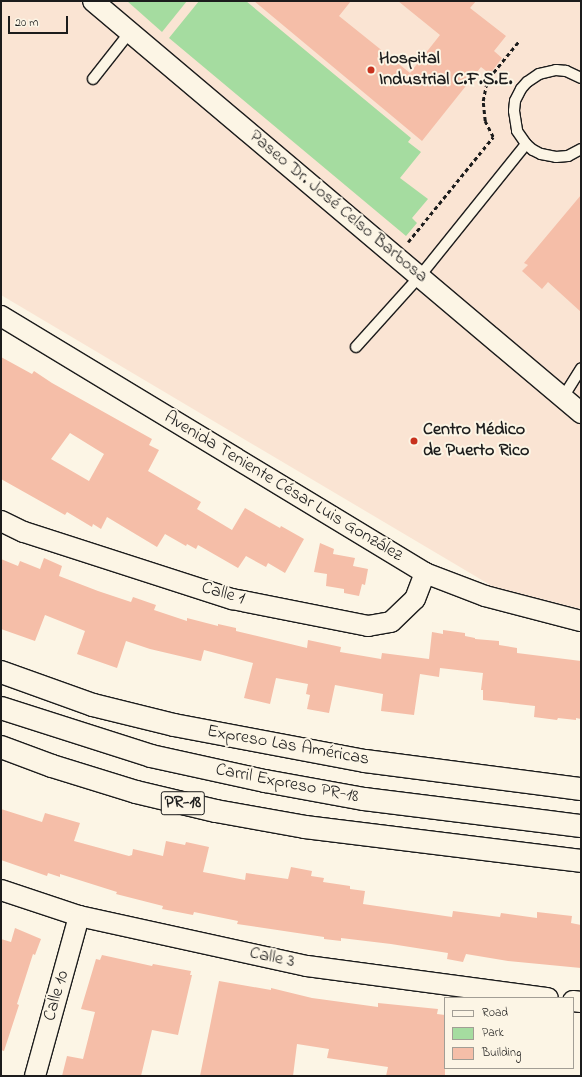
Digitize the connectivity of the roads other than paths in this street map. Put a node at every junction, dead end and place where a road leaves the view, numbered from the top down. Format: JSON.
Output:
{"nodes":[{"id":1,"x":93,"y":1,"type":"edge"},
{"id":2,"x":130,"y":32,"type":"junction"},
{"id":3,"x":581,"y":78,"type":"edge"},
{"id":4,"x":93,"y":79,"type":"dead end"},
{"id":5,"x":526,"y":144,"type":"junction"},
{"id":6,"x":581,"y":149,"type":"edge"},
{"id":7,"x":420,"y":276,"type":"junction"},
{"id":8,"x":1,"y":316,"type":"edge"},
{"id":9,"x":356,"y":347,"type":"dead end"},
{"id":10,"x":581,"y":369,"type":"edge"},
{"id":11,"x":562,"y":399,"type":"junction"},
{"id":12,"x":581,"y":413,"type":"edge"},
{"id":13,"x":1,"y":521,"type":"edge"},
{"id":14,"x":425,"y":573,"type":"junction"},
{"id":15,"x":581,"y":621,"type":"edge"},
{"id":16,"x":1,"y":672,"type":"edge"},
{"id":17,"x":1,"y":708,"type":"edge"},
{"id":18,"x":1,"y":747,"type":"edge"},
{"id":19,"x":581,"y":789,"type":"edge"},
{"id":20,"x":581,"y":826,"type":"edge"},
{"id":21,"x":581,"y":861,"type":"edge"},
{"id":22,"x":1,"y":890,"type":"edge"},
{"id":23,"x":79,"y":916,"type":"junction"},
{"id":24,"x":540,"y":997,"type":"edge"},
{"id":25,"x":35,"y":1076,"type":"edge"}],
"edges":[{"from":1,"to":2,"type":"street","name":"Paseo Dr. José Celso Barbosa"},
{"from":2,"to":4,"type":"lane"},
{"from":2,"to":7,"type":"street","name":"Paseo Dr. José Celso Barbosa"},
{"from":3,"to":5,"type":"lane"},
{"from":5,"to":6,"type":"lane"},
{"from":5,"to":7,"type":"lane"},
{"from":7,"to":9,"type":"lane"},
{"from":7,"to":11,"type":"street","name":"Paseo Dr. José Celso Barbosa"},
{"from":8,"to":14,"type":"street","name":"Avenida Teniente César Luis González"},
{"from":10,"to":11,"type":"lane"},
{"from":11,"to":12,"type":"street","name":"Paseo Dr. José Celso Barbosa"},
{"from":13,"to":14,"type":"street","name":"Calle 1"},
{"from":14,"to":15,"type":"street","name":"Avenida Teniente César Luis González"},
{"from":16,"to":19,"type":"highway","name":"Expreso Las Américas"},
{"from":17,"to":20,"type":"highway","name":"Carril Expreso PR-18"},
{"from":18,"to":21,"type":"highway","number":"PR-18"},
{"from":22,"to":23,"type":"street","name":"Calle 3"},
{"from":23,"to":24,"type":"street","name":"Calle 3"},
{"from":23,"to":25,"type":"street","name":"Calle 10"}]}
